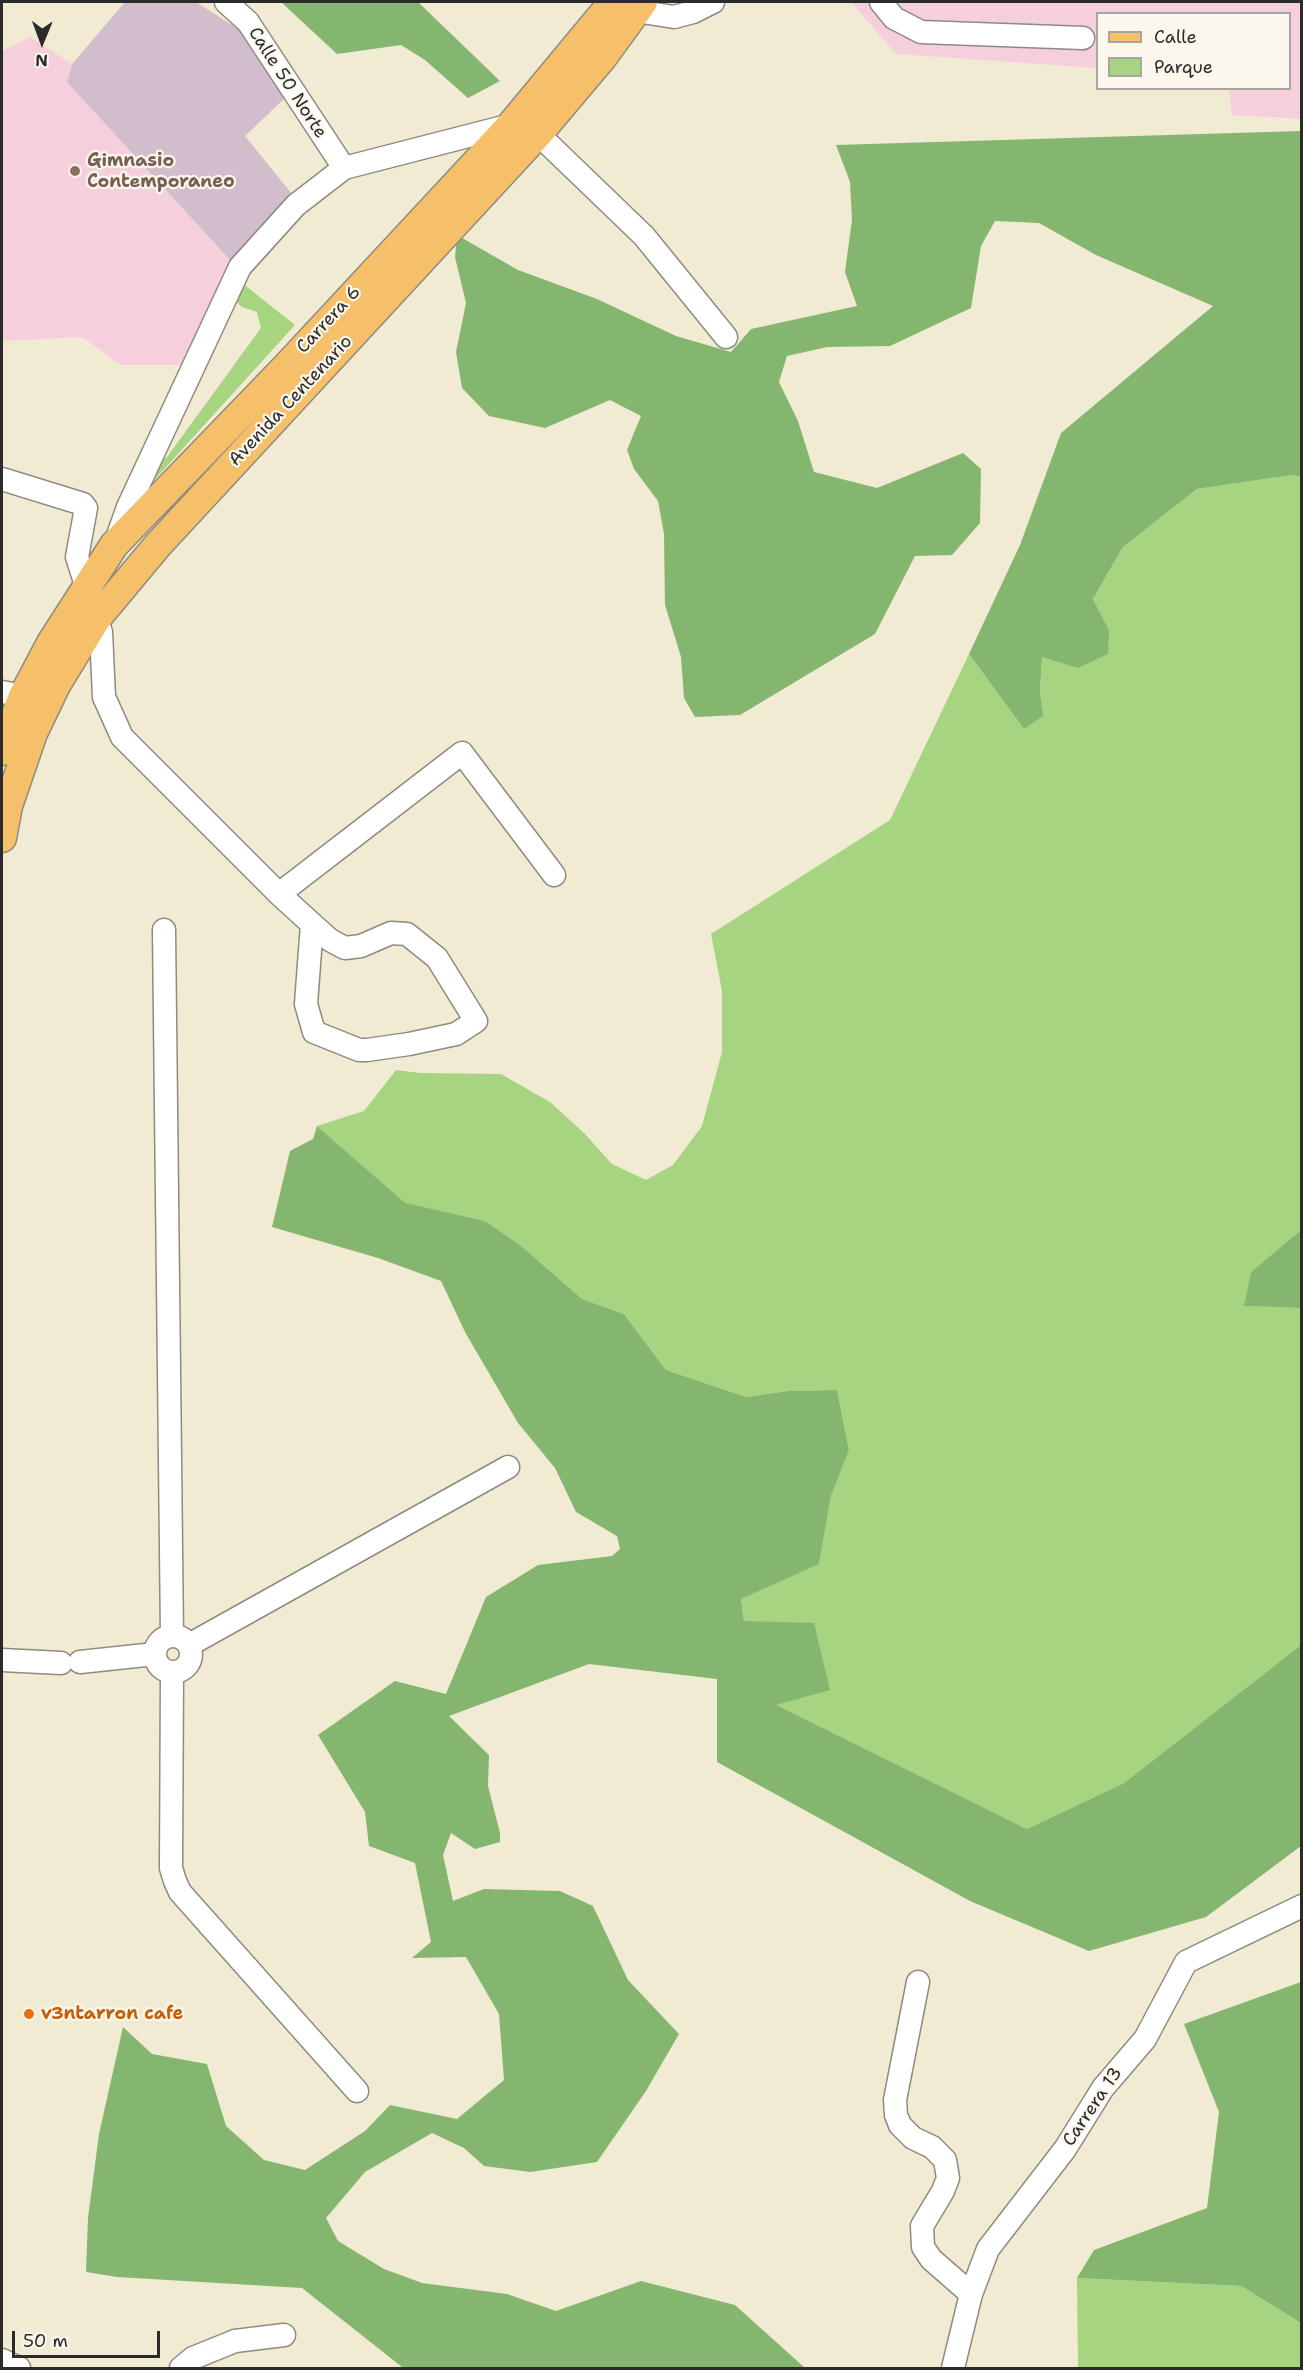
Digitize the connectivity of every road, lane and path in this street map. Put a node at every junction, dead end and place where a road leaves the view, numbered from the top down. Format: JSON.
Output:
{"nodes":[{"id":1,"x":226,"y":2,"type":"edge"},
{"id":2,"x":713,"y":2,"type":"edge"},
{"id":3,"x":881,"y":2,"type":"edge"},
{"id":4,"x":630,"y":4,"type":"edge"},
{"id":5,"x":1083,"y":38,"type":"dead end"},
{"id":6,"x":511,"y":125,"type":"junction"},
{"id":7,"x":538,"y":134,"type":"junction"},
{"id":8,"x":344,"y":168,"type":"junction"},
{"id":9,"x":726,"y":337,"type":"dead end"},
{"id":10,"x":2,"y":479,"type":"edge"},
{"id":11,"x":114,"y":545,"type":"junction"},
{"id":12,"x":85,"y":588,"type":"junction"},
{"id":13,"x":97,"y":618,"type":"junction"},
{"id":14,"x":12,"y":694,"type":"edge"},
{"id":15,"x":2,"y":751,"type":"edge"},
{"id":16,"x":2,"y":837,"type":"edge"},
{"id":17,"x":554,"y":875,"type":"dead end"},
{"id":18,"x":279,"y":894,"type":"junction"},
{"id":19,"x":312,"y":924,"type":"junction"},
{"id":20,"x":164,"y":930,"type":"dead end"},
{"id":21,"x":508,"y":1467,"type":"dead end"},
{"id":22,"x":180,"y":1640,"type":"junction"},
{"id":23,"x":155,"y":1654,"type":"junction"},
{"id":24,"x":2,"y":1660,"type":"edge"},
{"id":25,"x":172,"y":1672,"type":"junction"},
{"id":26,"x":1302,"y":1906,"type":"edge"},
{"id":27,"x":918,"y":1982,"type":"dead end"},
{"id":28,"x":357,"y":2091,"type":"dead end"},
{"id":29,"x":971,"y":2294,"type":"junction"},
{"id":30,"x":284,"y":2335,"type":"dead end"},
{"id":31,"x":2,"y":2360,"type":"edge"},
{"id":32,"x":19,"y":2368,"type":"edge"},
{"id":33,"x":181,"y":2368,"type":"edge"},
{"id":34,"x":953,"y":2368,"type":"edge"}],
"edges":[{"from":1,"to":8,"type":"street","name":"Calle 50 Norte"},
{"from":2,"to":4,"type":"street"},
{"from":3,"to":5,"type":"street"},
{"from":4,"to":6,"type":"main road","name":"Carrera 6"},
{"from":4,"to":7,"type":"main road","name":"Avenida Centenario"},
{"from":6,"to":8,"type":"street"},
{"from":6,"to":11,"type":"main road","name":"Carrera 6"},
{"from":7,"to":9,"type":"street"},
{"from":7,"to":13,"type":"main road","name":"Avenida Centenario"},
{"from":8,"to":11,"type":"street"},
{"from":10,"to":12,"type":"street"},
{"from":11,"to":12,"type":"main road","name":"Carrera 6"},
{"from":12,"to":13,"type":"street"},
{"from":12,"to":14,"type":"main road","name":"Carrera 6"},
{"from":13,"to":16,"type":"main road","name":"Avenida Centenario"},
{"from":13,"to":18,"type":"street"},
{"from":14,"to":15,"type":"main road","name":"Carrera 6"},
{"from":17,"to":18,"type":"street"},
{"from":18,"to":19,"type":"street"},
{"from":19,"to":19,"type":"street"},
{"from":20,"to":22,"type":"street"},
{"from":21,"to":22,"type":"street"},
{"from":22,"to":23,"type":"street"},
{"from":22,"to":25,"type":"street"},
{"from":23,"to":24,"type":"street"},
{"from":23,"to":25,"type":"street"},
{"from":25,"to":28,"type":"street"},
{"from":26,"to":29,"type":"street","name":"Carrera 13"},
{"from":27,"to":29,"type":"street"},
{"from":29,"to":34,"type":"street","name":"Carrera 13"},
{"from":30,"to":33,"type":"street"},
{"from":31,"to":32,"type":"street"}]}
